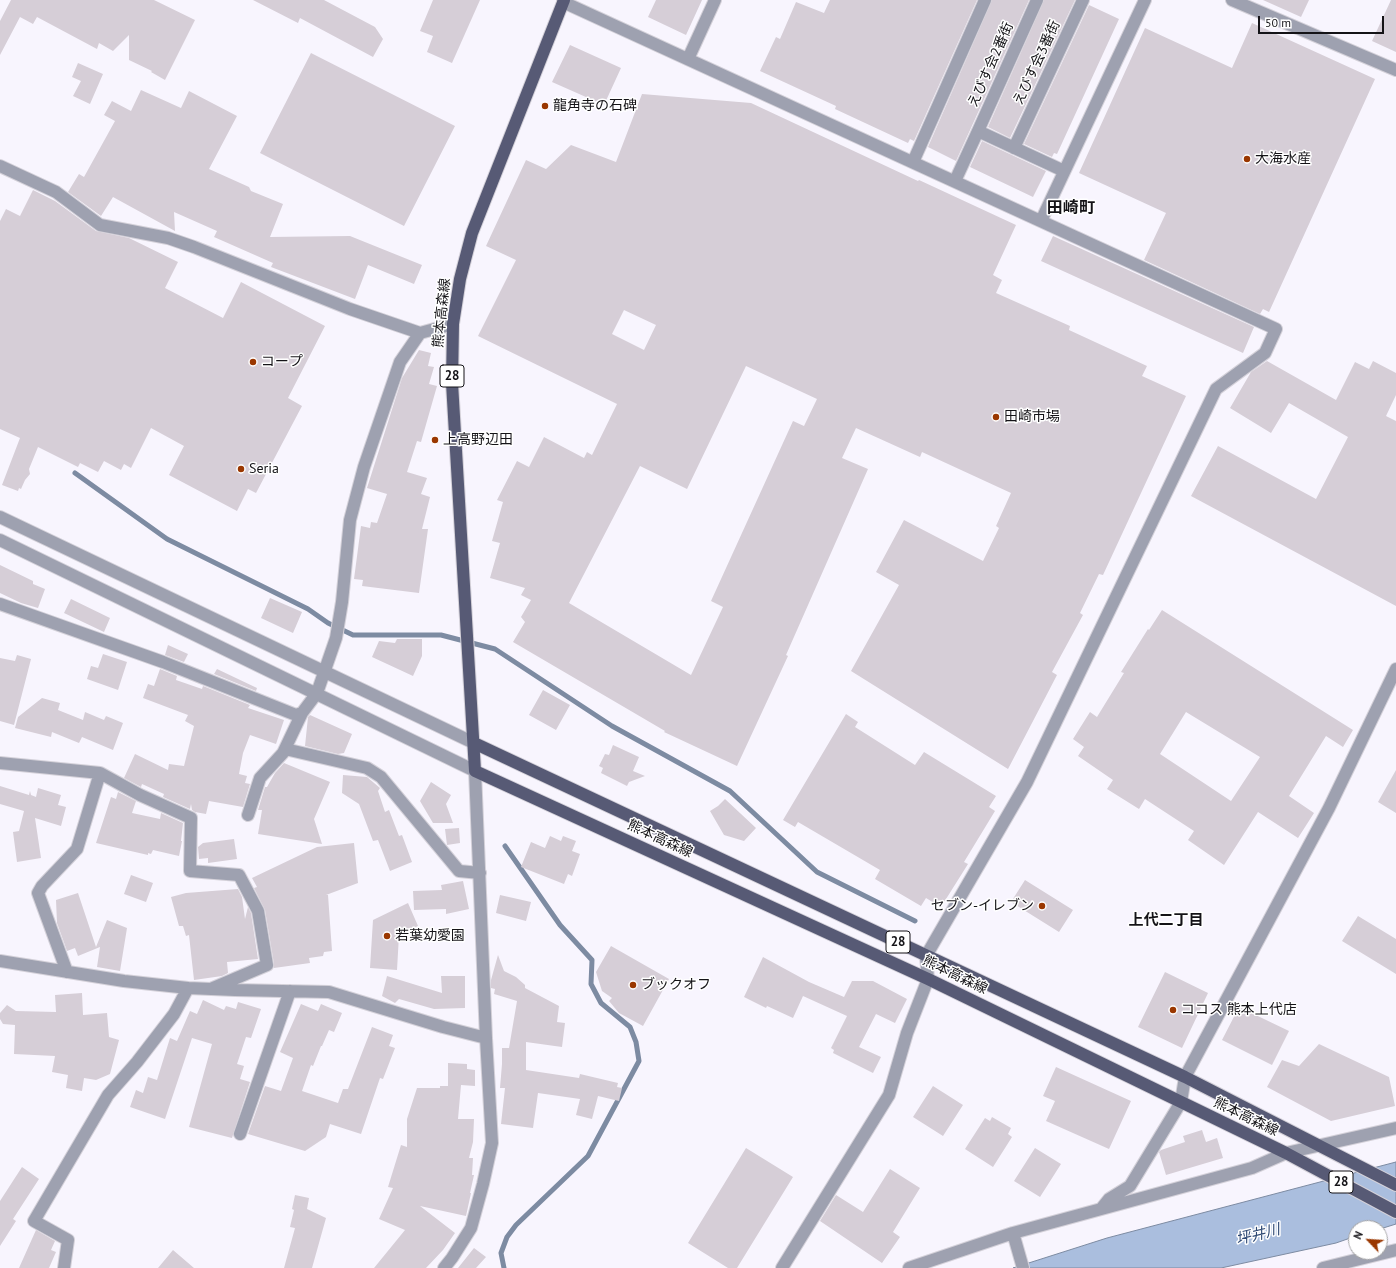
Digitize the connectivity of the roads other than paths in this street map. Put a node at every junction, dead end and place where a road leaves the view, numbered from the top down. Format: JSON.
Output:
{"nodes":[{"id":1,"x":715,"y":0,"type":"edge"},
{"id":2,"x":985,"y":0,"type":"edge"},
{"id":3,"x":1037,"y":0,"type":"edge"},
{"id":4,"x":1145,"y":0,"type":"edge"},
{"id":5,"x":1232,"y":0,"type":"edge"},
{"id":6,"x":563,"y":1,"type":"edge"},
{"id":7,"x":1082,"y":1,"type":"edge"},
{"id":8,"x":688,"y":59,"type":"junction"},
{"id":9,"x":1396,"y":70,"type":"edge"},
{"id":10,"x":980,"y":126,"type":"junction"},
{"id":11,"x":1017,"y":143,"type":"junction"},
{"id":12,"x":912,"y":162,"type":"junction"},
{"id":13,"x":0,"y":166,"type":"edge"},
{"id":14,"x":1064,"y":171,"type":"junction"},
{"id":15,"x":955,"y":181,"type":"junction"},
{"id":16,"x":1041,"y":220,"type":"junction"},
{"id":17,"x":453,"y":324,"type":"junction"},
{"id":18,"x":420,"y":333,"type":"junction"},
{"id":19,"x":0,"y":517,"type":"edge"},
{"id":20,"x":0,"y":540,"type":"edge"},
{"id":21,"x":0,"y":604,"type":"edge"},
{"id":22,"x":1396,"y":669,"type":"edge"},
{"id":23,"x":324,"y":672,"type":"junction"},
{"id":24,"x":317,"y":693,"type":"junction"},
{"id":25,"x":302,"y":713,"type":"junction"},
{"id":26,"x":474,"y":743,"type":"junction"},
{"id":27,"x":285,"y":749,"type":"junction"},
{"id":28,"x":0,"y":763,"type":"edge"},
{"id":29,"x":475,"y":771,"type":"junction"},
{"id":30,"x":100,"y":773,"type":"junction"},
{"id":31,"x":248,"y":815,"type":"dead end"},
{"id":32,"x":480,"y":873,"type":"junction"},
{"id":33,"x":926,"y":956,"type":"junction"},
{"id":34,"x":0,"y":961,"type":"edge"},
{"id":35,"x":67,"y":972,"type":"junction"},
{"id":36,"x":928,"y":979,"type":"junction"},
{"id":37,"x":188,"y":988,"type":"junction"},
{"id":38,"x":210,"y":989,"type":"junction"},
{"id":39,"x":290,"y":991,"type":"junction"},
{"id":40,"x":486,"y":1038,"type":"junction"},
{"id":41,"x":1185,"y":1077,"type":"junction"},
{"id":42,"x":1181,"y":1102,"type":"junction"},
{"id":43,"x":1396,"y":1128,"type":"edge"},
{"id":44,"x":240,"y":1134,"type":"dead end"},
{"id":45,"x":1320,"y":1145,"type":"junction"},
{"id":46,"x":1286,"y":1153,"type":"junction"},
{"id":47,"x":1396,"y":1185,"type":"edge"},
{"id":48,"x":1101,"y":1209,"type":"junction"},
{"id":49,"x":1396,"y":1212,"type":"edge"},
{"id":50,"x":1014,"y":1237,"type":"junction"},
{"id":51,"x":1396,"y":1250,"type":"edge"},
{"id":52,"x":64,"y":1268,"type":"edge"},
{"id":53,"x":444,"y":1268,"type":"edge"},
{"id":54,"x":782,"y":1268,"type":"edge"},
{"id":55,"x":909,"y":1268,"type":"edge"},
{"id":56,"x":1023,"y":1268,"type":"edge"},
{"id":57,"x":1323,"y":1268,"type":"edge"}],
"edges":[{"from":1,"to":8,"type":"street"},
{"from":2,"to":12,"type":"street"},
{"from":3,"to":10,"type":"street","name":"えびす会2番街"},
{"from":4,"to":14,"type":"street"},
{"from":5,"to":9,"type":"street"},
{"from":6,"to":8,"type":"street"},
{"from":6,"to":17,"type":"main road","name":"熊本高森線","number":"28"},
{"from":7,"to":11,"type":"street","name":"えびす会3番街"},
{"from":8,"to":12,"type":"street"},
{"from":10,"to":11,"type":"street"},
{"from":10,"to":15,"type":"street","name":"えびす会2番街"},
{"from":11,"to":14,"type":"street"},
{"from":12,"to":15,"type":"street"},
{"from":13,"to":18,"type":"street"},
{"from":14,"to":16,"type":"street"},
{"from":15,"to":16,"type":"street"},
{"from":16,"to":33,"type":"street"},
{"from":17,"to":18,"type":"street"},
{"from":17,"to":26,"type":"main road","name":"熊本高森線","number":"28"},
{"from":18,"to":23,"type":"street"},
{"from":19,"to":23,"type":"street"},
{"from":20,"to":24,"type":"street"},
{"from":21,"to":25,"type":"street"},
{"from":22,"to":41,"type":"street"},
{"from":23,"to":24,"type":"street"},
{"from":23,"to":26,"type":"street"},
{"from":24,"to":25,"type":"street"},
{"from":24,"to":29,"type":"street"},
{"from":25,"to":27,"type":"street"},
{"from":26,"to":29,"type":"main road","name":"熊本高森線","number":"28"},
{"from":26,"to":33,"type":"main road","name":"熊本高森線","number":"28"},
{"from":27,"to":31,"type":"street"},
{"from":27,"to":32,"type":"street"},
{"from":28,"to":30,"type":"street"},
{"from":29,"to":32,"type":"street"},
{"from":29,"to":36,"type":"main road","name":"熊本高森線","number":"28"},
{"from":30,"to":35,"type":"street"},
{"from":30,"to":38,"type":"street"},
{"from":32,"to":40,"type":"street"},
{"from":33,"to":36,"type":"street"},
{"from":33,"to":41,"type":"main road","name":"熊本高森線","number":"28"},
{"from":34,"to":35,"type":"street"},
{"from":35,"to":37,"type":"street"},
{"from":36,"to":42,"type":"main road","name":"熊本高森線","number":"28"},
{"from":36,"to":54,"type":"street"},
{"from":37,"to":38,"type":"street"},
{"from":37,"to":52,"type":"street"},
{"from":38,"to":39,"type":"street"},
{"from":39,"to":40,"type":"street"},
{"from":39,"to":44,"type":"street"},
{"from":40,"to":53,"type":"street"},
{"from":41,"to":42,"type":"street"},
{"from":41,"to":45,"type":"main road","name":"熊本高森線","number":"28"},
{"from":42,"to":46,"type":"main road","name":"熊本高森線","number":"28"},
{"from":42,"to":48,"type":"street"},
{"from":43,"to":45,"type":"street"},
{"from":45,"to":46,"type":"street"},
{"from":45,"to":47,"type":"main road","name":"熊本高森線","number":"28"},
{"from":46,"to":48,"type":"street"},
{"from":46,"to":49,"type":"main road","name":"熊本高森線","number":"28"},
{"from":48,"to":50,"type":"street"},
{"from":50,"to":55,"type":"street"},
{"from":50,"to":56,"type":"street"},
{"from":51,"to":57,"type":"street"}]}
